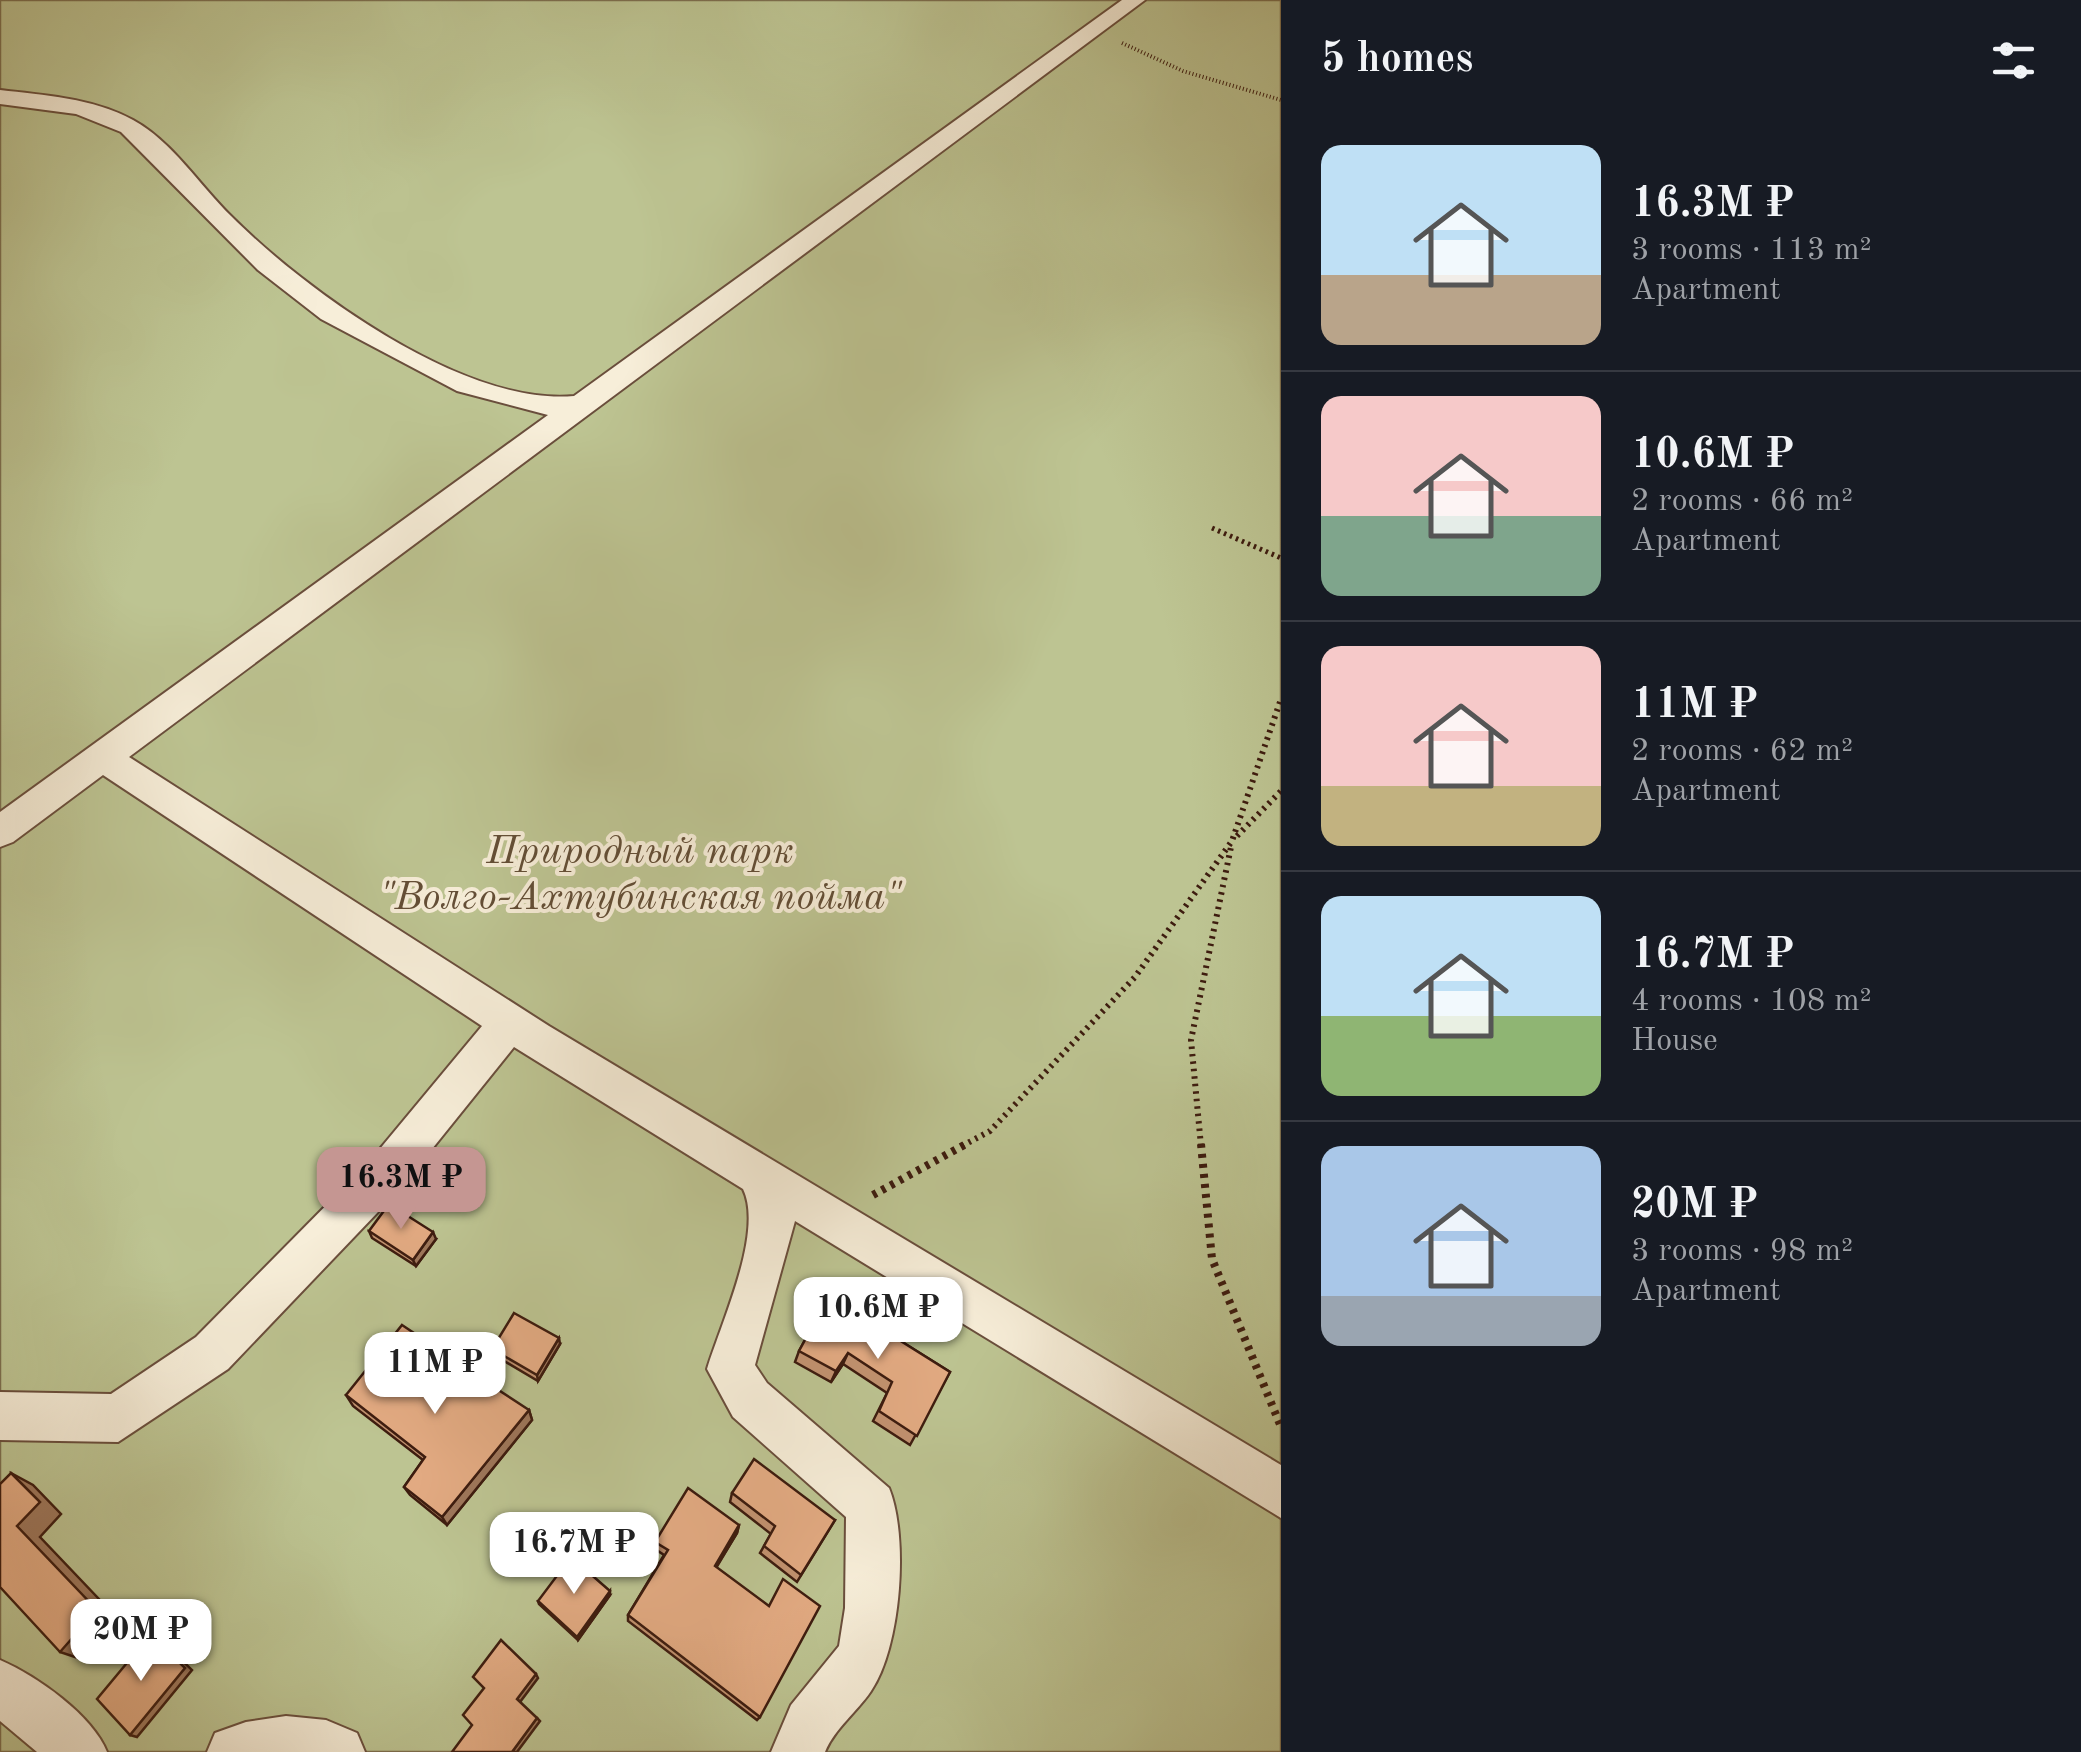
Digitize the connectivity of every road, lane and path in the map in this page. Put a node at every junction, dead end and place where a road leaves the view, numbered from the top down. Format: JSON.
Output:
{"nodes":[{"id":1,"x":1135,"y":0,"type":"edge"},
{"id":2,"x":0,"y":96,"type":"edge"},
{"id":3,"x":1281,"y":100,"type":"edge"},
{"id":4,"x":588,"y":404,"type":"junction"},
{"id":5,"x":1212,"y":528,"type":"dead end"},
{"id":6,"x":1281,"y":558,"type":"edge"},
{"id":7,"x":1281,"y":699,"type":"edge"},
{"id":8,"x":99,"y":755,"type":"junction"},
{"id":9,"x":1281,"y":791,"type":"edge"},
{"id":10,"x":0,"y":832,"type":"edge"},
{"id":11,"x":1232,"y":841,"type":"junction"},
{"id":12,"x":510,"y":1022,"type":"junction"},
{"id":13,"x":760,"y":1178,"type":"junction"},
{"id":14,"x":828,"y":1219,"type":"junction"},
{"id":15,"x":0,"y":1416,"type":"edge"},
{"id":16,"x":1281,"y":1427,"type":"edge"},
{"id":17,"x":1281,"y":1493,"type":"edge"},
{"id":18,"x":0,"y":1687,"type":"edge"},
{"id":19,"x":80,"y":1752,"type":"edge"},
{"id":20,"x":234,"y":1752,"type":"edge"},
{"id":21,"x":338,"y":1752,"type":"edge"},
{"id":22,"x":798,"y":1752,"type":"edge"}],
"edges":[{"from":1,"to":3,"type":"path"},
{"from":1,"to":4,"type":"street"},
{"from":2,"to":4,"type":"street"},
{"from":4,"to":8,"type":"street"},
{"from":5,"to":6,"type":"path"},
{"from":7,"to":11,"type":"path"},
{"from":8,"to":10,"type":"street"},
{"from":8,"to":12,"type":"street"},
{"from":9,"to":11,"type":"path"},
{"from":11,"to":14,"type":"path"},
{"from":11,"to":16,"type":"path"},
{"from":12,"to":13,"type":"street"},
{"from":12,"to":15,"type":"street"},
{"from":13,"to":14,"type":"street"},
{"from":13,"to":22,"type":"street"},
{"from":14,"to":17,"type":"street"},
{"from":18,"to":19,"type":"street"},
{"from":20,"to":21,"type":"street"}]}
